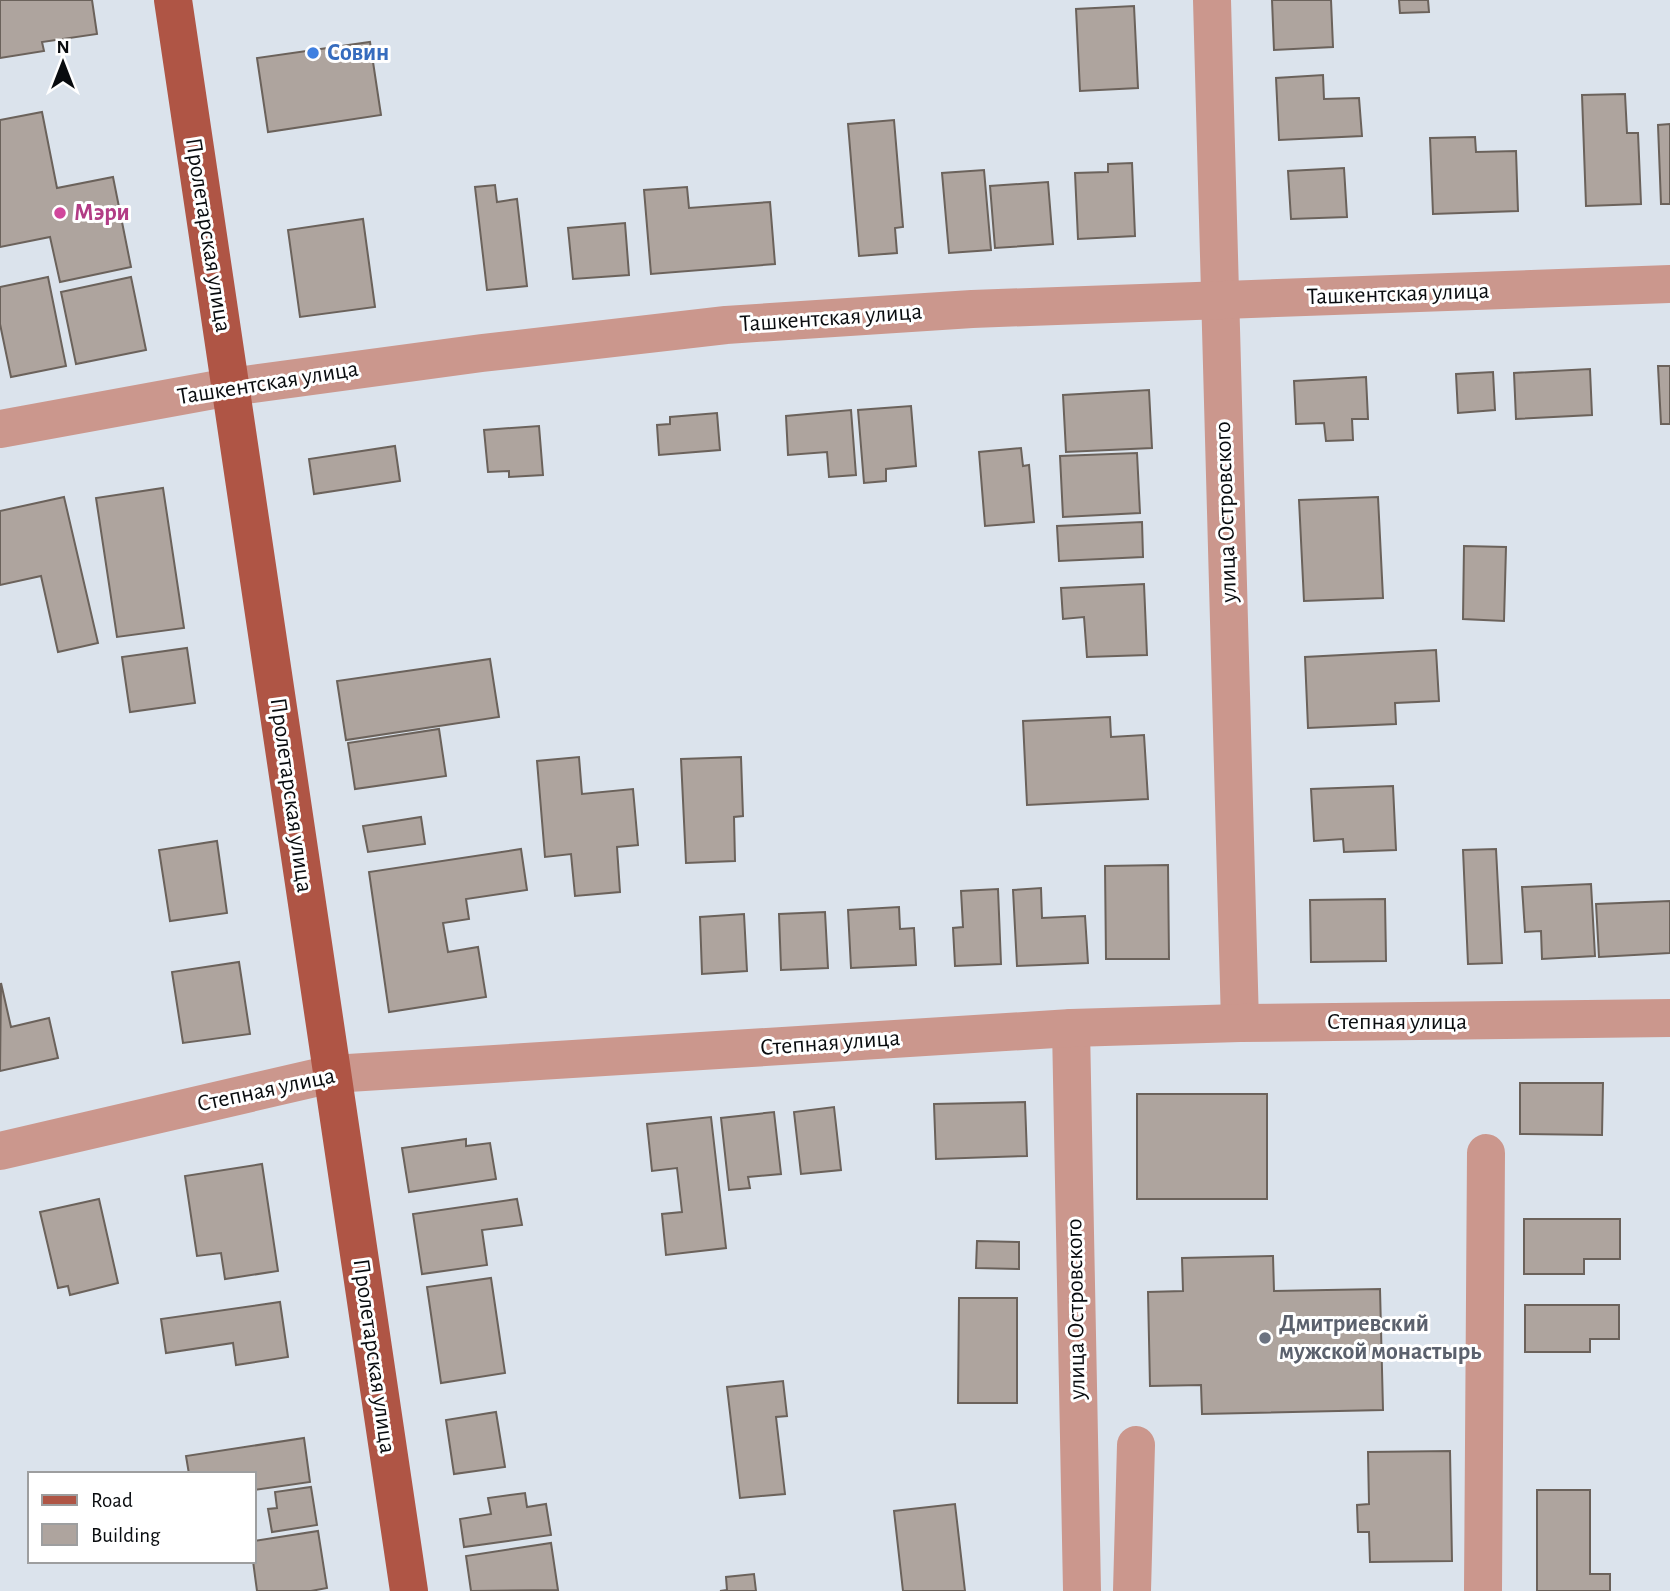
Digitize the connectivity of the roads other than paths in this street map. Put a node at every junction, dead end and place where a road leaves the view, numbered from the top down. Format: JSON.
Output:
{"nodes":[{"id":1,"x":173,"y":0,"type":"edge"},
{"id":2,"x":1212,"y":0,"type":"edge"},
{"id":3,"x":1670,"y":284,"type":"edge"},
{"id":4,"x":1220,"y":301,"type":"junction"},
{"id":5,"x":231,"y":387,"type":"junction"},
{"id":6,"x":0,"y":429,"type":"edge"},
{"id":7,"x":1670,"y":1018,"type":"edge"},
{"id":8,"x":1240,"y":1023,"type":"junction"},
{"id":9,"x":1071,"y":1028,"type":"junction"},
{"id":10,"x":332,"y":1074,"type":"junction"},
{"id":11,"x":0,"y":1151,"type":"edge"},
{"id":12,"x":1486,"y":1153,"type":"dead end"},
{"id":13,"x":1136,"y":1445,"type":"dead end"},
{"id":14,"x":409,"y":1591,"type":"edge"},
{"id":15,"x":1082,"y":1591,"type":"edge"},
{"id":16,"x":1132,"y":1591,"type":"edge"},
{"id":17,"x":1483,"y":1591,"type":"edge"}],
"edges":[{"from":1,"to":5,"type":"main road","name":"Пролетарская улица"},
{"from":2,"to":4,"type":"street","name":"улица Островского"},
{"from":3,"to":4,"type":"street","name":"Ташкентская улица"},
{"from":4,"to":5,"type":"street","name":"Ташкентская улица"},
{"from":4,"to":8,"type":"street","name":"улица Островского"},
{"from":5,"to":6,"type":"street","name":"Ташкентская улица"},
{"from":5,"to":10,"type":"main road","name":"Пролетарская улица"},
{"from":7,"to":8,"type":"street","name":"Степная улица"},
{"from":8,"to":9,"type":"street","name":"Степная улица"},
{"from":9,"to":10,"type":"street","name":"Степная улица"},
{"from":9,"to":15,"type":"street","name":"улица Островского"},
{"from":10,"to":11,"type":"street","name":"Степная улица"},
{"from":10,"to":14,"type":"main road","name":"Пролетарская улица"},
{"from":12,"to":17,"type":"street"},
{"from":13,"to":16,"type":"street"}]}
